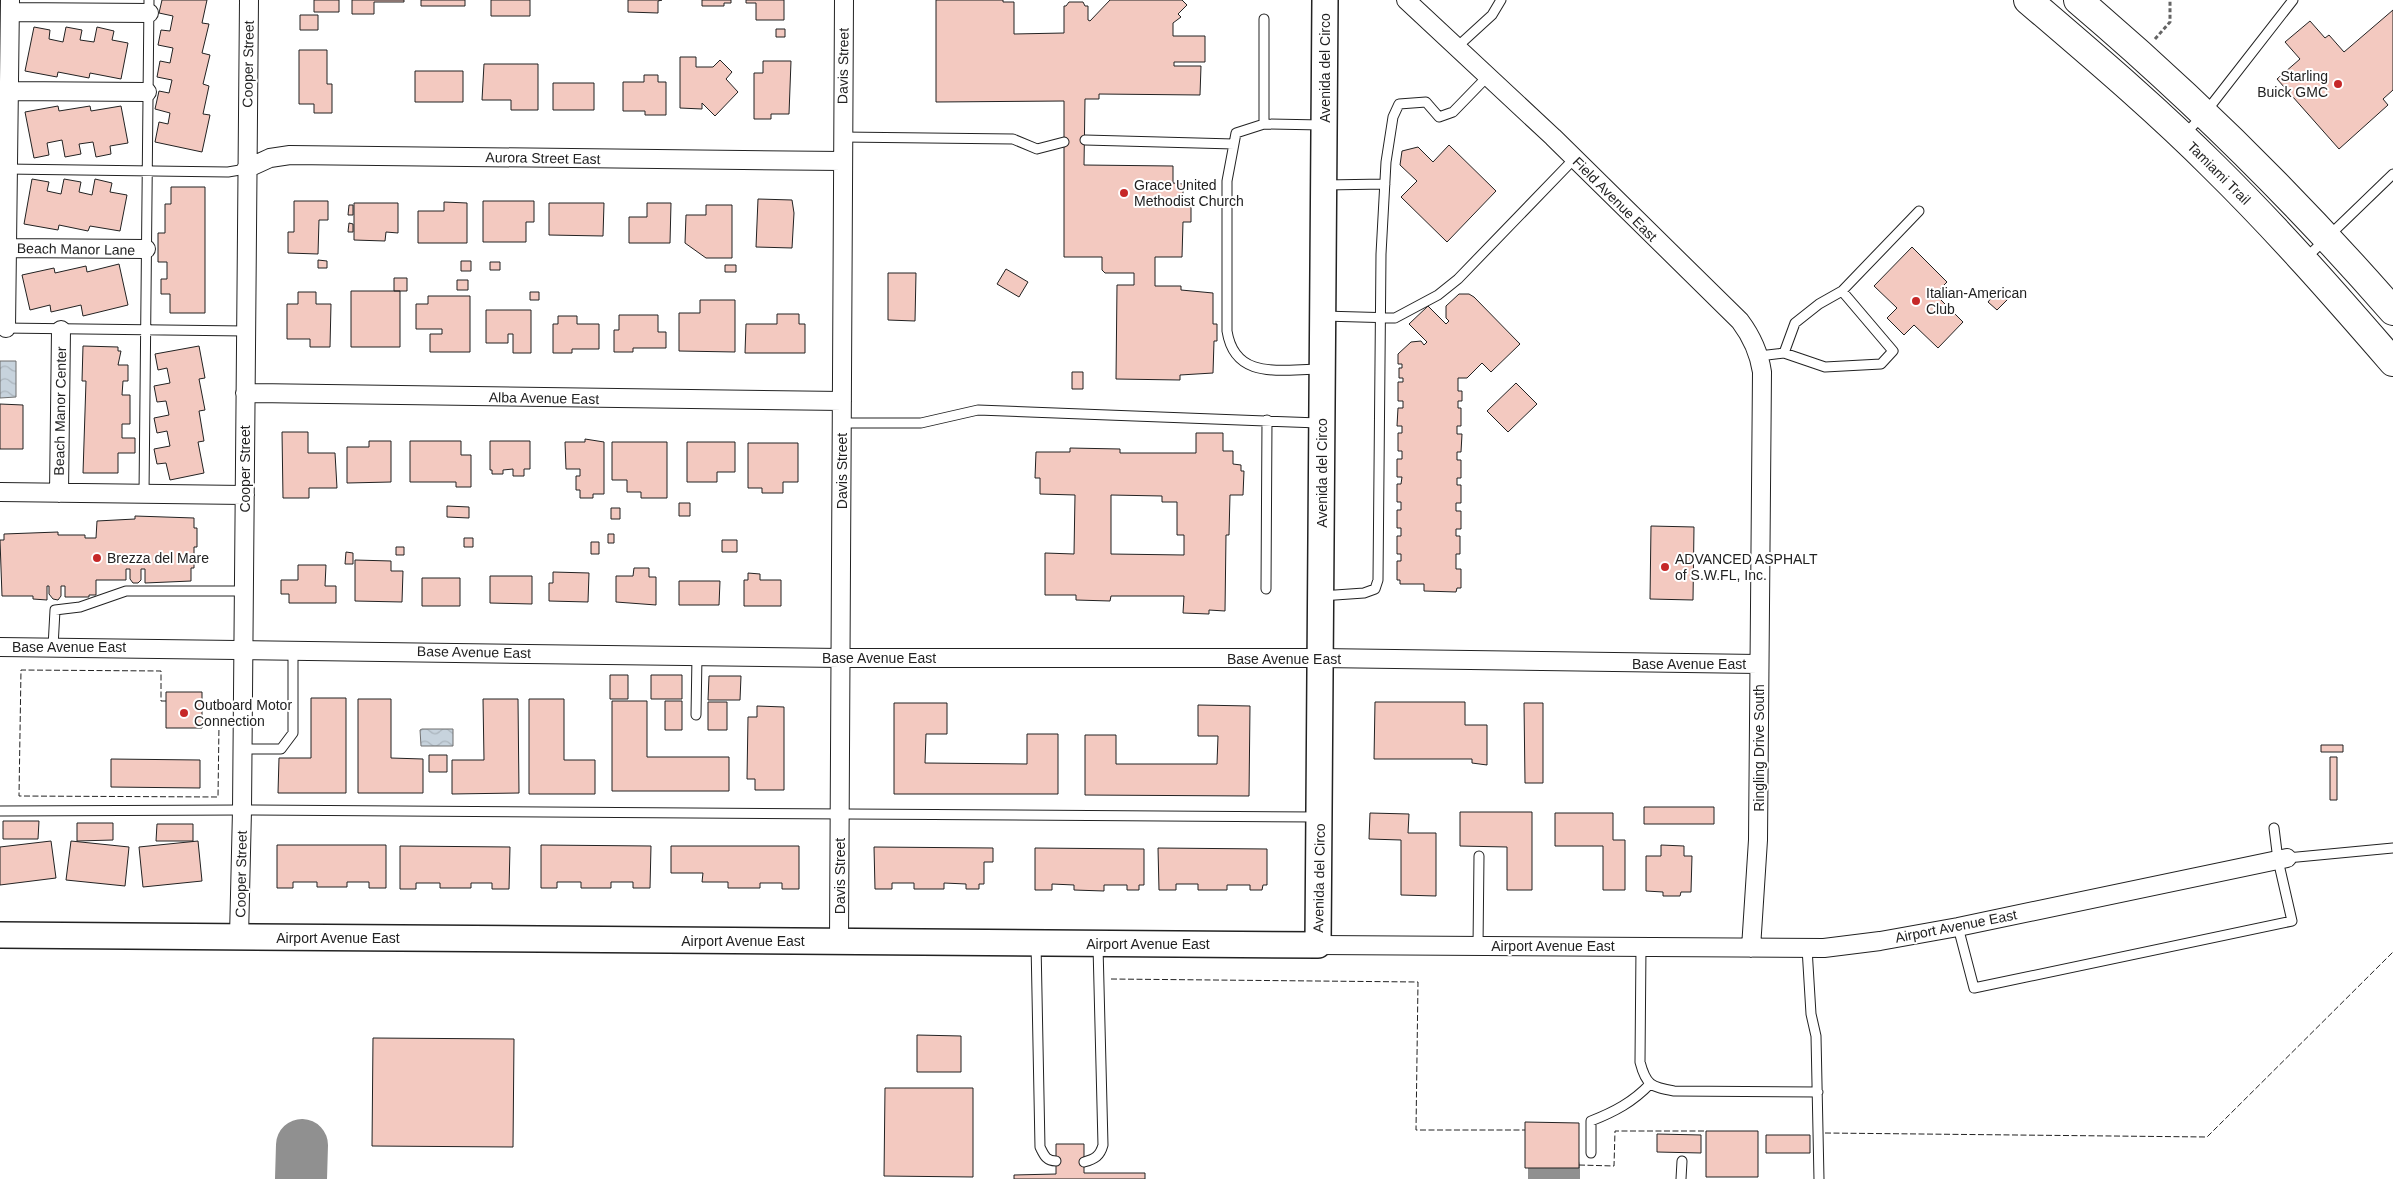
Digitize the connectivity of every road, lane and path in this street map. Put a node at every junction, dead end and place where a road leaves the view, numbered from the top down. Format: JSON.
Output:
{"nodes":[{"id":1,"x":249,"y":0,"type":"edge"},
{"id":2,"x":844,"y":0,"type":"edge"},
{"id":3,"x":1325,"y":0,"type":"edge"},
{"id":4,"x":1406,"y":0,"type":"edge"},
{"id":5,"x":1501,"y":0,"type":"edge"},
{"id":6,"x":2028,"y":0,"type":"edge"},
{"id":7,"x":2078,"y":0,"type":"edge"},
{"id":8,"x":2170,"y":0,"type":"edge"},
{"id":9,"x":2293,"y":0,"type":"edge"},
{"id":10,"x":10,"y":6,"type":"edge"},
{"id":11,"x":149,"y":7,"type":"edge"},
{"id":12,"x":1264,"y":18,"type":"dead end"},
{"id":13,"x":2170,"y":22,"type":"dead end"},
{"id":14,"x":1457,"y":48,"type":"junction"},
{"id":15,"x":1488,"y":76,"type":"junction"},
{"id":16,"x":8,"y":92,"type":"junction"},
{"id":17,"x":147,"y":92,"type":"junction"},
{"id":18,"x":2205,"y":113,"type":"junction"},
{"id":19,"x":1264,"y":124,"type":"junction"},
{"id":20,"x":1324,"y":125,"type":"junction"},
{"id":21,"x":2183,"y":136,"type":"junction"},
{"id":22,"x":842,"y":137,"type":"junction"},
{"id":23,"x":1084,"y":140,"type":"dead end"},
{"id":24,"x":1064,"y":142,"type":"dead end"},
{"id":25,"x":1234,"y":144,"type":"junction"},
{"id":26,"x":1574,"y":159,"type":"junction"},
{"id":27,"x":842,"y":161,"type":"junction"},
{"id":28,"x":4,"y":169,"type":"edge"},
{"id":29,"x":246,"y":169,"type":"junction"},
{"id":30,"x":146,"y":171,"type":"junction"},
{"id":31,"x":2393,"y":174,"type":"edge"},
{"id":32,"x":1385,"y":184,"type":"junction"},
{"id":33,"x":1324,"y":185,"type":"junction"},
{"id":34,"x":1919,"y":211,"type":"dead end"},
{"id":35,"x":2327,"y":238,"type":"junction"},
{"id":36,"x":7,"y":248,"type":"junction"},
{"id":37,"x":146,"y":249,"type":"junction"},
{"id":38,"x":2304,"y":260,"type":"junction"},
{"id":39,"x":1842,"y":291,"type":"junction"},
{"id":40,"x":2393,"y":311,"type":"edge"},
{"id":41,"x":1323,"y":316,"type":"junction"},
{"id":42,"x":1382,"y":317,"type":"junction"},
{"id":43,"x":3,"y":328,"type":"edge"},
{"id":44,"x":61,"y":330,"type":"junction"},
{"id":45,"x":145,"y":330,"type":"junction"},
{"id":46,"x":245,"y":331,"type":"junction"},
{"id":47,"x":1784,"y":353,"type":"junction"},
{"id":48,"x":1760,"y":356,"type":"junction"},
{"id":49,"x":2393,"y":362,"type":"edge"},
{"id":50,"x":1323,"y":369,"type":"junction"},
{"id":51,"x":245,"y":394,"type":"junction"},
{"id":52,"x":842,"y":401,"type":"junction"},
{"id":53,"x":1267,"y":420,"type":"junction"},
{"id":54,"x":842,"y":423,"type":"junction"},
{"id":55,"x":1322,"y":423,"type":"junction"},
{"id":56,"x":1761,"y":428,"type":"joint"},
{"id":57,"x":0,"y":492,"type":"edge"},
{"id":58,"x":58,"y":493,"type":"junction"},
{"id":59,"x":144,"y":494,"type":"junction"},
{"id":60,"x":246,"y":495,"type":"junction"},
{"id":61,"x":1266,"y":589,"type":"dead end"},
{"id":62,"x":244,"y":591,"type":"junction"},
{"id":63,"x":1321,"y":596,"type":"junction"},
{"id":64,"x":0,"y":647,"type":"edge"},
{"id":65,"x":53,"y":647,"type":"junction"},
{"id":66,"x":242,"y":648,"type":"junction"},
{"id":67,"x":293,"y":649,"type":"junction"},
{"id":68,"x":697,"y":656,"type":"junction"},
{"id":69,"x":840,"y":658,"type":"junction"},
{"id":70,"x":1320,"y":658,"type":"junction"},
{"id":71,"x":1758,"y":664,"type":"junction"},
{"id":72,"x":696,"y":715,"type":"dead end"},
{"id":73,"x":243,"y":749,"type":"junction"},
{"id":74,"x":242,"y":810,"type":"junction"},
{"id":75,"x":0,"y":811,"type":"edge"},
{"id":76,"x":840,"y":814,"type":"junction"},
{"id":77,"x":1319,"y":818,"type":"junction"},
{"id":78,"x":2274,"y":828,"type":"dead end"},
{"id":79,"x":2393,"y":848,"type":"edge"},
{"id":80,"x":1479,"y":856,"type":"dead end"},
{"id":81,"x":2282,"y":859,"type":"junction"},
{"id":82,"x":1958,"y":927,"type":"junction"},
{"id":83,"x":0,"y":935,"type":"edge"},
{"id":84,"x":239,"y":937,"type":"junction"},
{"id":85,"x":839,"y":941,"type":"junction"},
{"id":86,"x":1036,"y":943,"type":"junction"},
{"id":87,"x":1098,"y":943,"type":"junction"},
{"id":88,"x":1318,"y":945,"type":"junction"},
{"id":89,"x":1478,"y":946,"type":"junction"},
{"id":90,"x":1641,"y":947,"type":"junction"},
{"id":91,"x":1751,"y":948,"type":"junction"},
{"id":92,"x":1807,"y":948,"type":"junction"},
{"id":93,"x":1650,"y":1084,"type":"junction"},
{"id":94,"x":1818,"y":1092,"type":"junction"},
{"id":95,"x":1591,"y":1153,"type":"dead end"},
{"id":96,"x":1056,"y":1161,"type":"dead end"},
{"id":97,"x":1682,"y":1161,"type":"dead end"},
{"id":98,"x":1084,"y":1162,"type":"dead end"},
{"id":99,"x":1681,"y":1179,"type":"edge"},
{"id":100,"x":1819,"y":1179,"type":"edge"}],
"edges":[{"from":1,"to":29,"type":"street","name":"Cooper Street"},
{"from":2,"to":22,"type":"street","name":"Davis Street"},
{"from":3,"to":20,"type":"street","name":"Avenida del Circo"},
{"from":4,"to":14,"type":"street","name":"Field Avenue East"},
{"from":5,"to":14,"type":"lane"},
{"from":6,"to":21,"type":"main road","name":"Tamiami Trail"},
{"from":7,"to":18,"type":"main road"},
{"from":8,"to":13,"type":"path"},
{"from":9,"to":18,"type":"lane"},
{"from":10,"to":11,"type":"street"},
{"from":10,"to":16,"type":"street"},
{"from":11,"to":17,"type":"lane"},
{"from":12,"to":19,"type":"lane"},
{"from":14,"to":15,"type":"street","name":"Field Avenue East"},
{"from":15,"to":26,"type":"street","name":"Field Avenue East"},
{"from":15,"to":32,"type":"lane"},
{"from":16,"to":17,"type":"street"},
{"from":16,"to":28,"type":"street"},
{"from":17,"to":30,"type":"lane"},
{"from":18,"to":21,"type":"lane"},
{"from":18,"to":35,"type":"main road"},
{"from":19,"to":20,"type":"lane"},
{"from":19,"to":25,"type":"lane"},
{"from":20,"to":33,"type":"street","name":"Avenida del Circo"},
{"from":21,"to":38,"type":"main road","name":"Tamiami Trail"},
{"from":22,"to":24,"type":"lane"},
{"from":22,"to":27,"type":"street","name":"Davis Street"},
{"from":23,"to":25,"type":"lane"},
{"from":25,"to":50,"type":"lane"},
{"from":26,"to":42,"type":"lane"},
{"from":26,"to":48,"type":"street","name":"Field Avenue East"},
{"from":27,"to":29,"type":"street","name":"Aurora Street East"},
{"from":27,"to":52,"type":"street","name":"Davis Street"},
{"from":28,"to":30,"type":"lane"},
{"from":28,"to":36,"type":"street"},
{"from":29,"to":30,"type":"lane"},
{"from":29,"to":46,"type":"street","name":"Cooper Street"},
{"from":30,"to":37,"type":"lane"},
{"from":31,"to":35,"type":"lane"},
{"from":32,"to":33,"type":"lane"},
{"from":32,"to":42,"type":"lane"},
{"from":33,"to":41,"type":"street","name":"Avenida del Circo"},
{"from":34,"to":39,"type":"lane"},
{"from":35,"to":38,"type":"lane"},
{"from":35,"to":40,"type":"main road"},
{"from":36,"to":37,"type":"street","name":"Beach Manor Lane"},
{"from":36,"to":43,"type":"street"},
{"from":37,"to":45,"type":"lane"},
{"from":38,"to":49,"type":"main road","name":"Tamiami Trail"},
{"from":39,"to":47,"type":"lane"},
{"from":39,"to":47,"type":"lane"},
{"from":41,"to":42,"type":"lane"},
{"from":41,"to":50,"type":"street","name":"Avenida del Circo"},
{"from":42,"to":63,"type":"lane"},
{"from":43,"to":44,"type":"lane"},
{"from":44,"to":45,"type":"lane"},
{"from":44,"to":58,"type":"street","name":"Beach Manor Center"},
{"from":45,"to":46,"type":"lane"},
{"from":45,"to":59,"type":"lane"},
{"from":46,"to":51,"type":"street","name":"Cooper Street"},
{"from":47,"to":48,"type":"lane"},
{"from":48,"to":56,"type":"street","name":"Field Avenue East"},
{"from":50,"to":55,"type":"street","name":"Avenida del Circo"},
{"from":51,"to":52,"type":"street","name":"Alba Avenue East"},
{"from":51,"to":60,"type":"street","name":"Cooper Street"},
{"from":52,"to":54,"type":"street","name":"Davis Street"},
{"from":53,"to":54,"type":"lane"},
{"from":53,"to":55,"type":"lane"},
{"from":53,"to":61,"type":"lane"},
{"from":54,"to":69,"type":"street","name":"Davis Street"},
{"from":55,"to":63,"type":"street","name":"Avenida del Circo"},
{"from":56,"to":71,"type":"street","name":"Ringling Drive South"},
{"from":57,"to":58,"type":"street"},
{"from":58,"to":59,"type":"street"},
{"from":59,"to":60,"type":"street"},
{"from":60,"to":62,"type":"street","name":"Cooper Street"},
{"from":62,"to":65,"type":"lane"},
{"from":62,"to":66,"type":"street","name":"Cooper Street"},
{"from":63,"to":70,"type":"street","name":"Avenida del Circo"},
{"from":64,"to":65,"type":"street","name":"Base Avenue East"},
{"from":65,"to":66,"type":"street","name":"Base Avenue East"},
{"from":66,"to":67,"type":"street","name":"Base Avenue East"},
{"from":66,"to":73,"type":"street","name":"Cooper Street"},
{"from":67,"to":68,"type":"street","name":"Base Avenue East"},
{"from":67,"to":73,"type":"lane"},
{"from":68,"to":69,"type":"street","name":"Base Avenue East"},
{"from":68,"to":72,"type":"lane"},
{"from":69,"to":70,"type":"street","name":"Base Avenue East"},
{"from":69,"to":76,"type":"street","name":"Davis Street"},
{"from":70,"to":71,"type":"street","name":"Base Avenue East"},
{"from":70,"to":77,"type":"street","name":"Avenida del Circo"},
{"from":71,"to":91,"type":"street","name":"Ringling Drive South"},
{"from":73,"to":74,"type":"street","name":"Cooper Street"},
{"from":74,"to":75,"type":"lane"},
{"from":74,"to":76,"type":"lane"},
{"from":74,"to":84,"type":"street","name":"Cooper Street"},
{"from":76,"to":77,"type":"lane"},
{"from":76,"to":85,"type":"street","name":"Davis Street"},
{"from":77,"to":88,"type":"street","name":"Avenida del Circo"},
{"from":78,"to":81,"type":"lane"},
{"from":79,"to":81,"type":"lane"},
{"from":80,"to":89,"type":"lane"},
{"from":81,"to":82,"type":"street","name":"Airport Avenue East"},
{"from":81,"to":82,"type":"lane"},
{"from":82,"to":92,"type":"street","name":"Airport Avenue East"},
{"from":83,"to":84,"type":"street","name":"Airport Avenue East"},
{"from":84,"to":85,"type":"street","name":"Airport Avenue East"},
{"from":85,"to":86,"type":"street","name":"Airport Avenue East"},
{"from":86,"to":87,"type":"street","name":"Airport Avenue East"},
{"from":86,"to":96,"type":"lane"},
{"from":87,"to":88,"type":"street","name":"Airport Avenue East"},
{"from":87,"to":98,"type":"lane"},
{"from":88,"to":89,"type":"street","name":"Airport Avenue East"},
{"from":89,"to":90,"type":"street","name":"Airport Avenue East"},
{"from":90,"to":91,"type":"street","name":"Airport Avenue East"},
{"from":90,"to":93,"type":"lane"},
{"from":91,"to":92,"type":"street","name":"Airport Avenue East"},
{"from":92,"to":94,"type":"lane"},
{"from":93,"to":94,"type":"lane"},
{"from":93,"to":95,"type":"lane"},
{"from":94,"to":100,"type":"lane"},
{"from":97,"to":99,"type":"lane"}]}
